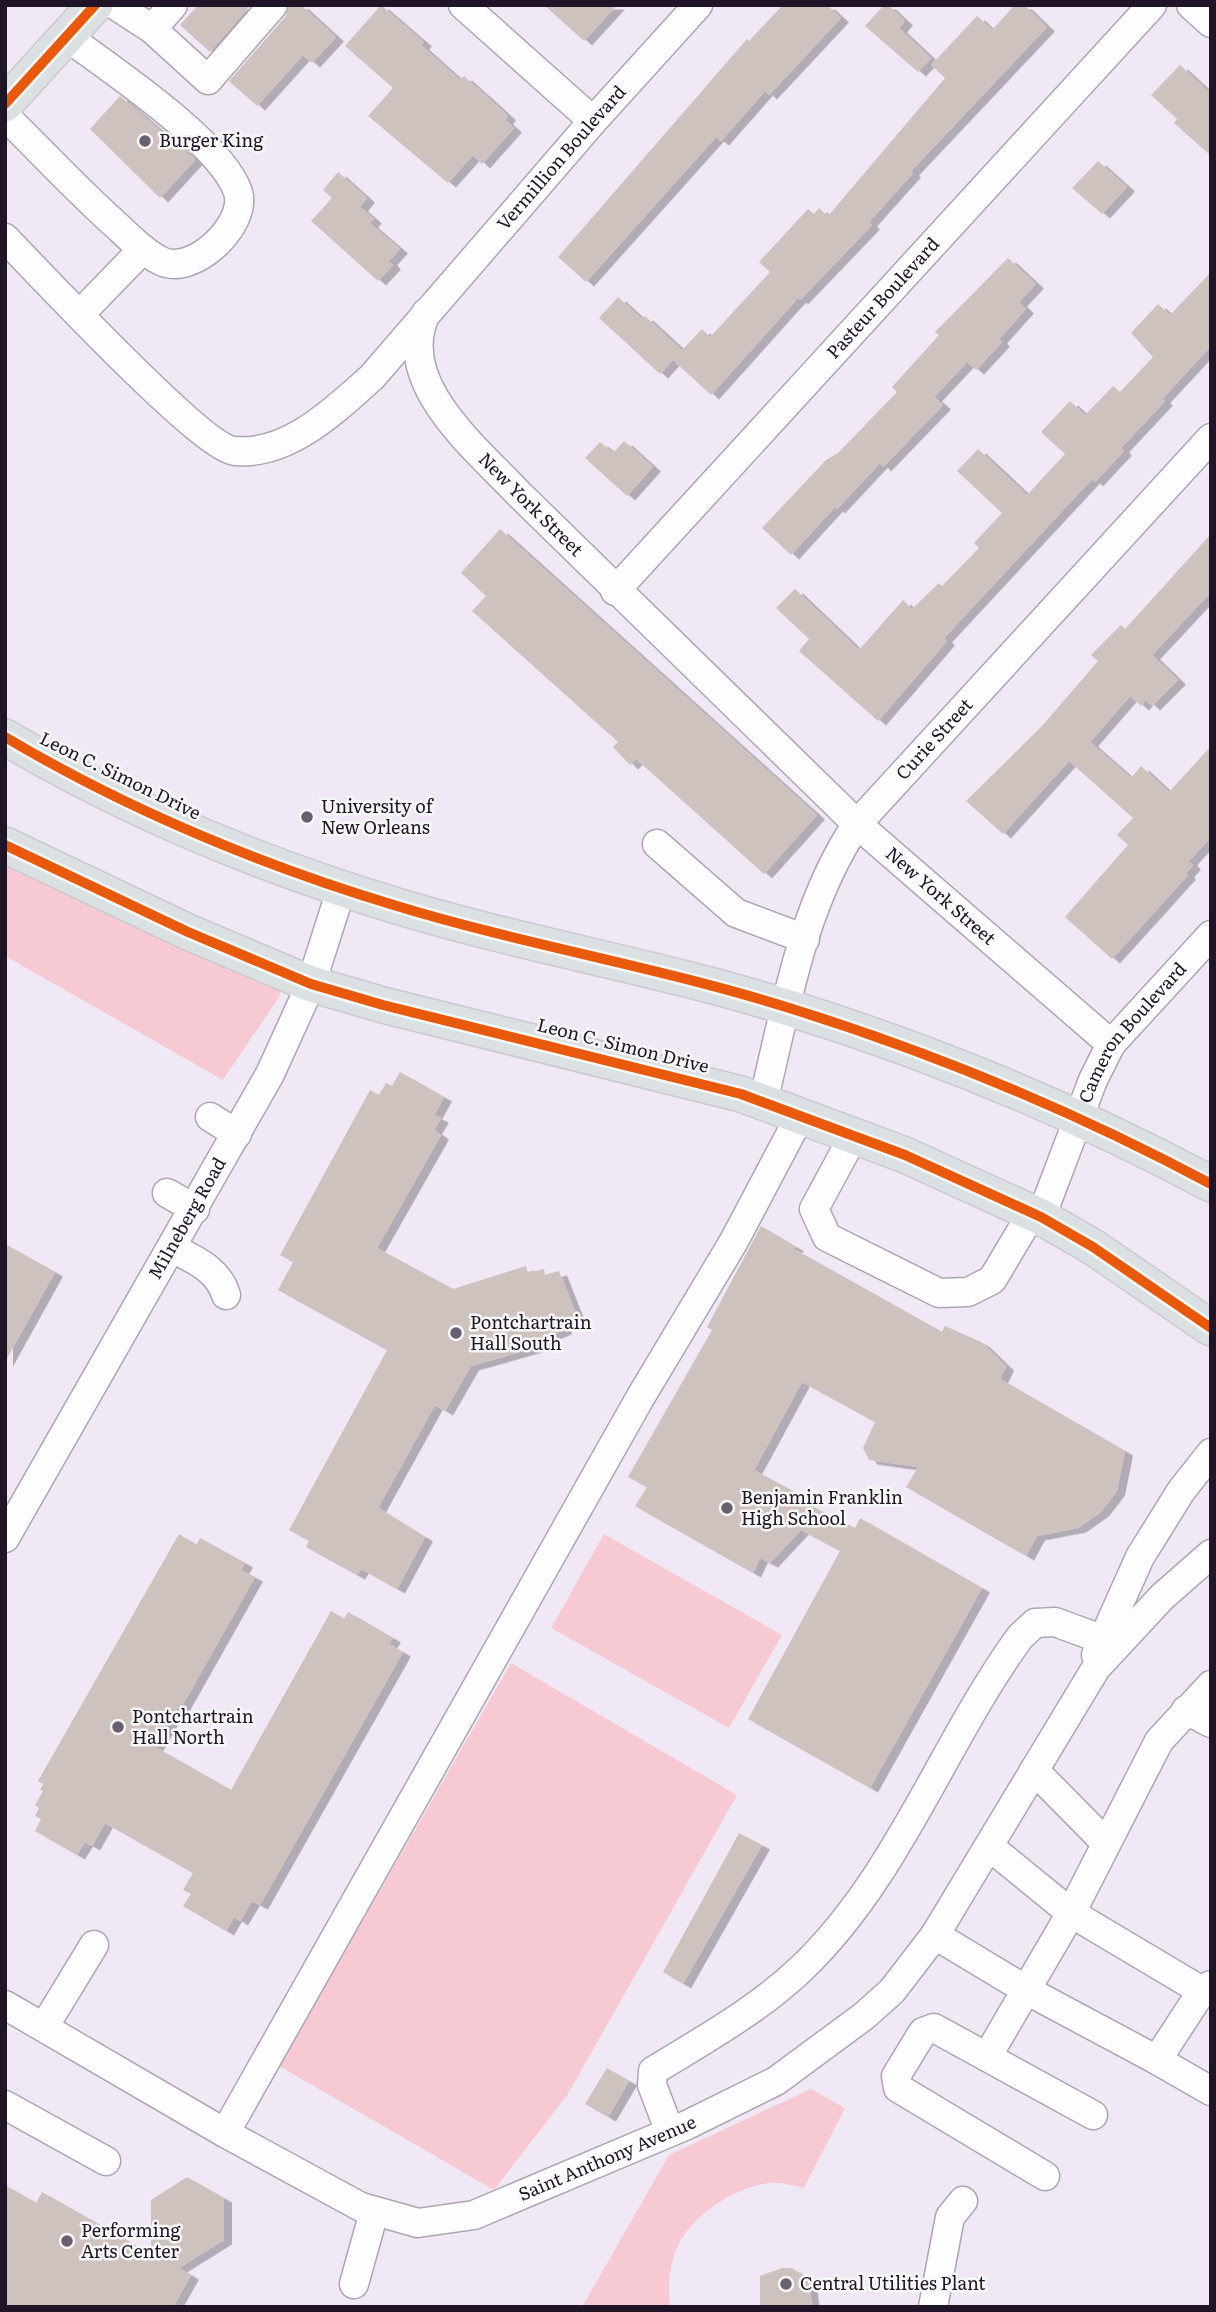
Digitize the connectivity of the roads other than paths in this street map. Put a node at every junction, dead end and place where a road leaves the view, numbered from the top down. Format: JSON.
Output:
{"nodes":[{"id":1,"x":95,"y":5,"type":"edge"},
{"id":2,"x":115,"y":5,"type":"edge"},
{"id":3,"x":173,"y":5,"type":"edge"},
{"id":4,"x":273,"y":5,"type":"edge"},
{"id":5,"x":463,"y":5,"type":"edge"},
{"id":6,"x":698,"y":5,"type":"edge"},
{"id":7,"x":1152,"y":5,"type":"edge"},
{"id":8,"x":1191,"y":5,"type":"edge"},
{"id":9,"x":1211,"y":23,"type":"edge"},
{"id":10,"x":152,"y":29,"type":"junction"},
{"id":11,"x":66,"y":36,"type":"junction"},
{"id":12,"x":5,"y":104,"type":"edge"},
{"id":13,"x":5,"y":116,"type":"edge"},
{"id":14,"x":593,"y":121,"type":"junction"},
{"id":15,"x":5,"y":238,"type":"edge"},
{"id":16,"x":143,"y":248,"type":"junction"},
{"id":17,"x":425,"y":313,"type":"junction"},
{"id":18,"x":80,"y":314,"type":"junction"},
{"id":19,"x":1211,"y":438,"type":"edge"},
{"id":20,"x":615,"y":591,"type":"junction"},
{"id":21,"x":5,"y":737,"type":"edge"},
{"id":22,"x":858,"y":824,"type":"junction"},
{"id":23,"x":657,"y":844,"type":"dead end"},
{"id":24,"x":5,"y":845,"type":"edge"},
{"id":25,"x":342,"y":887,"type":"junction"},
{"id":26,"x":1211,"y":936,"type":"edge"},
{"id":27,"x":805,"y":939,"type":"junction"},
{"id":28,"x":311,"y":984,"type":"junction"},
{"id":29,"x":786,"y":1007,"type":"junction"},
{"id":30,"x":1111,"y":1044,"type":"junction"},
{"id":31,"x":763,"y":1102,"type":"junction"},
{"id":32,"x":800,"y":1116,"type":"junction"},
{"id":33,"x":210,"y":1117,"type":"dead end"},
{"id":34,"x":1079,"y":1118,"type":"junction"},
{"id":35,"x":237,"y":1134,"type":"junction"},
{"id":36,"x":854,"y":1135,"type":"junction"},
{"id":37,"x":1211,"y":1184,"type":"edge"},
{"id":38,"x":167,"y":1193,"type":"dead end"},
{"id":39,"x":195,"y":1209,"type":"junction"},
{"id":40,"x":1036,"y":1215,"type":"junction"},
{"id":41,"x":172,"y":1248,"type":"junction"},
{"id":42,"x":226,"y":1295,"type":"dead end"},
{"id":43,"x":1211,"y":1328,"type":"edge"},
{"id":44,"x":1211,"y":1453,"type":"edge"},
{"id":45,"x":5,"y":1538,"type":"edge"},
{"id":46,"x":1211,"y":1554,"type":"edge"},
{"id":47,"x":1104,"y":1640,"type":"junction"},
{"id":48,"x":1211,"y":1685,"type":"edge"},
{"id":49,"x":1072,"y":1705,"type":"junction"},
{"id":50,"x":1186,"y":1710,"type":"junction"},
{"id":51,"x":1211,"y":1723,"type":"edge"},
{"id":52,"x":1034,"y":1770,"type":"junction"},
{"id":53,"x":1106,"y":1843,"type":"junction"},
{"id":54,"x":990,"y":1847,"type":"junction"},
{"id":55,"x":1071,"y":1913,"type":"junction"},
{"id":56,"x":935,"y":1935,"type":"junction"},
{"id":57,"x":94,"y":1945,"type":"dead end"},
{"id":58,"x":1206,"y":1988,"type":"edge"},
{"id":59,"x":1028,"y":1991,"type":"junction"},
{"id":60,"x":5,"y":2005,"type":"edge"},
{"id":61,"x":44,"y":2027,"type":"junction"},
{"id":62,"x":987,"y":2057,"type":"junction"},
{"id":63,"x":1157,"y":2060,"type":"junction"},
{"id":64,"x":1211,"y":2091,"type":"edge"},
{"id":65,"x":5,"y":2105,"type":"edge"},
{"id":66,"x":1093,"y":2115,"type":"dead end"},
{"id":67,"x":670,"y":2132,"type":"junction"},
{"id":68,"x":225,"y":2133,"type":"junction"},
{"id":69,"x":106,"y":2161,"type":"dead end"},
{"id":70,"x":1045,"y":2176,"type":"dead end"},
{"id":71,"x":963,"y":2201,"type":"dead end"},
{"id":72,"x":374,"y":2212,"type":"junction"},
{"id":73,"x":354,"y":2284,"type":"dead end"},
{"id":74,"x":933,"y":2307,"type":"edge"}],
"edges":[{"from":1,"to":11,"type":"main road"},
{"from":2,"to":10,"type":"street"},
{"from":3,"to":10,"type":"street"},
{"from":4,"to":10,"type":"street"},
{"from":5,"to":14,"type":"street"},
{"from":6,"to":14,"type":"street","name":"Vermillion Boulevard"},
{"from":7,"to":20,"type":"street","name":"Pasteur Boulevard"},
{"from":8,"to":9,"type":"street"},
{"from":11,"to":12,"type":"main road"},
{"from":11,"to":16,"type":"street"},
{"from":13,"to":16,"type":"street"},
{"from":14,"to":17,"type":"street","name":"Vermillion Boulevard"},
{"from":15,"to":18,"type":"street"},
{"from":16,"to":18,"type":"street"},
{"from":17,"to":18,"type":"street"},
{"from":17,"to":20,"type":"street","name":"New York Street"},
{"from":19,"to":22,"type":"street","name":"Curie Street"},
{"from":20,"to":22,"type":"street","name":"New York Street"},
{"from":21,"to":25,"type":"main road","name":"Leon C. Simon Drive"},
{"from":22,"to":27,"type":"street","name":"Curie Street"},
{"from":22,"to":30,"type":"street","name":"New York Street"},
{"from":23,"to":27,"type":"street"},
{"from":24,"to":28,"type":"main road","name":"Leon C. Simon Drive"},
{"from":25,"to":28,"type":"street","name":"Milneberg Road"},
{"from":25,"to":29,"type":"main road","name":"Leon C. Simon Drive"},
{"from":26,"to":30,"type":"street","name":"Cameron Boulevard"},
{"from":27,"to":29,"type":"street","name":"Curie Street"},
{"from":28,"to":31,"type":"main road","name":"Leon C. Simon Drive"},
{"from":28,"to":35,"type":"street","name":"Milneberg Road"},
{"from":29,"to":31,"type":"street","name":"Curie Street"},
{"from":29,"to":34,"type":"main road","name":"Leon C. Simon Drive"},
{"from":30,"to":34,"type":"street","name":"Cameron Boulevard"},
{"from":31,"to":32,"type":"main road","name":"Leon C. Simon Drive"},
{"from":32,"to":36,"type":"main road","name":"Leon C. Simon Drive"},
{"from":32,"to":68,"type":"street"},
{"from":33,"to":35,"type":"street"},
{"from":34,"to":37,"type":"main road","name":"Leon C. Simon Drive"},
{"from":34,"to":40,"type":"street","name":"Cameron Boulevard"},
{"from":35,"to":39,"type":"street","name":"Milneberg Road"},
{"from":36,"to":40,"type":"main road","name":"Leon C. Simon Drive"},
{"from":36,"to":40,"type":"street","name":"Cameron Boulevard"},
{"from":38,"to":39,"type":"street"},
{"from":39,"to":41,"type":"street","name":"Milneberg Road"},
{"from":40,"to":43,"type":"main road","name":"Leon C. Simon Drive"},
{"from":41,"to":42,"type":"street"},
{"from":41,"to":45,"type":"street","name":"Milneberg Road"},
{"from":44,"to":47,"type":"street","name":"Saint Anthony Avenue"},
{"from":46,"to":49,"type":"street","name":"Saint Anthony Avenue"},
{"from":47,"to":49,"type":"street","name":"Saint Anthony Avenue"},
{"from":47,"to":67,"type":"street"},
{"from":48,"to":50,"type":"street"},
{"from":49,"to":52,"type":"street","name":"Saint Anthony Avenue"},
{"from":50,"to":51,"type":"street"},
{"from":50,"to":53,"type":"street"},
{"from":52,"to":53,"type":"street"},
{"from":52,"to":54,"type":"street","name":"Saint Anthony Avenue"},
{"from":53,"to":55,"type":"street"},
{"from":54,"to":55,"type":"street"},
{"from":54,"to":56,"type":"street","name":"Saint Anthony Avenue"},
{"from":55,"to":58,"type":"street"},
{"from":55,"to":59,"type":"street"},
{"from":56,"to":59,"type":"street"},
{"from":56,"to":67,"type":"street","name":"Saint Anthony Avenue"},
{"from":57,"to":61,"type":"street"},
{"from":58,"to":63,"type":"street"},
{"from":59,"to":62,"type":"street"},
{"from":59,"to":63,"type":"street"},
{"from":60,"to":61,"type":"street","name":"Saint Anthony Avenue"},
{"from":61,"to":68,"type":"street","name":"Saint Anthony Avenue"},
{"from":62,"to":66,"type":"street"},
{"from":62,"to":70,"type":"street"},
{"from":63,"to":64,"type":"street"},
{"from":65,"to":69,"type":"street"},
{"from":67,"to":72,"type":"street","name":"Saint Anthony Avenue"},
{"from":68,"to":72,"type":"street","name":"Saint Anthony Avenue"},
{"from":71,"to":74,"type":"street"},
{"from":72,"to":73,"type":"street"}]}
